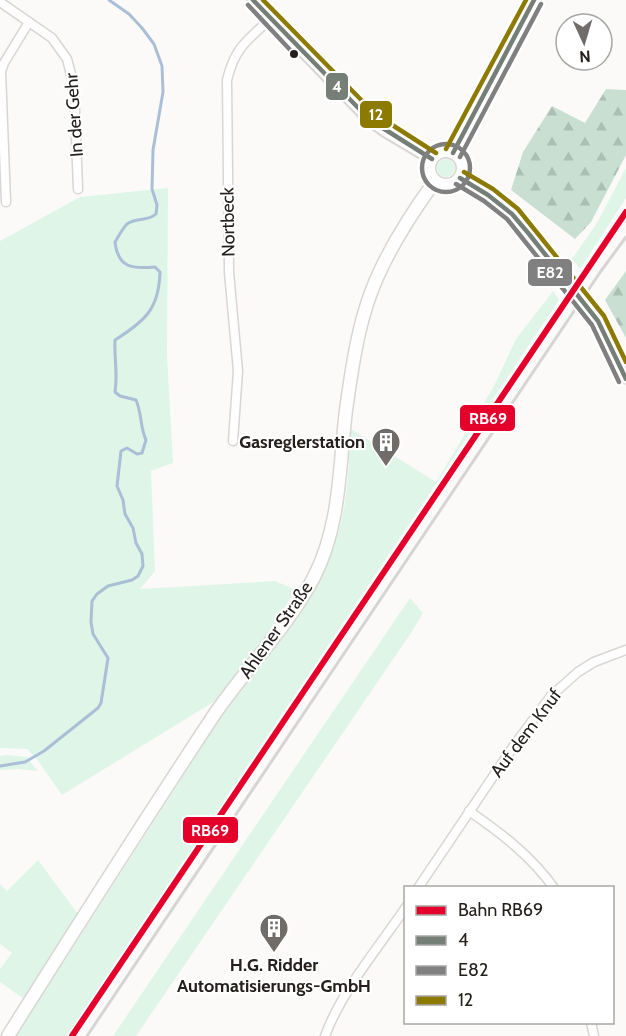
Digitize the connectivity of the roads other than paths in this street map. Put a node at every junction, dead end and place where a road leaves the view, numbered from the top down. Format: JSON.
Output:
{"nodes":[{"id":1,"x":253,"y":0,"type":"edge"},
{"id":2,"x":534,"y":0,"type":"edge"},
{"id":3,"x":0,"y":2,"type":"edge"},
{"id":4,"x":270,"y":19,"type":"junction"},
{"id":5,"x":29,"y":22,"type":"junction"},
{"id":6,"x":453,"y":153,"type":"junction"},
{"id":7,"x":432,"y":159,"type":"junction"},
{"id":8,"x":460,"y":178,"type":"junction"},
{"id":9,"x":435,"y":181,"type":"junction"},
{"id":10,"x":78,"y":189,"type":"dead end"},
{"id":11,"x":6,"y":202,"type":"dead end"},
{"id":12,"x":626,"y":379,"type":"edge"},
{"id":13,"x":233,"y":441,"type":"dead end"},
{"id":14,"x":626,"y":650,"type":"edge"},
{"id":15,"x":469,"y":811,"type":"junction"},
{"id":16,"x":419,"y":886,"type":"edge"},
{"id":17,"x":552,"y":886,"type":"edge"},
{"id":18,"x":404,"y":908,"type":"edge"},
{"id":19,"x":8,"y":1036,"type":"edge"},
{"id":20,"x":325,"y":1036,"type":"edge"}],
"edges":[{"from":1,"to":4,"type":"street"},
{"from":2,"to":6,"type":"main road"},
{"from":3,"to":5,"type":"street","name":"In der Gehr"},
{"from":4,"to":7,"type":"street"},
{"from":4,"to":13,"type":"street","name":"Nortbeck"},
{"from":5,"to":10,"type":"street","name":"In der Gehr"},
{"from":5,"to":11,"type":"street"},
{"from":6,"to":7,"type":"main road"},
{"from":6,"to":8,"type":"main road"},
{"from":7,"to":9,"type":"main road"},
{"from":8,"to":9,"type":"main road"},
{"from":8,"to":12,"type":"street"},
{"from":9,"to":19,"type":"main road","name":"Ahlener Straße"},
{"from":14,"to":15,"type":"street","name":"Auf dem Knuf"},
{"from":15,"to":16,"type":"street","name":"Auf dem Knuf"},
{"from":15,"to":17,"type":"street"},
{"from":18,"to":20,"type":"street"}]}
